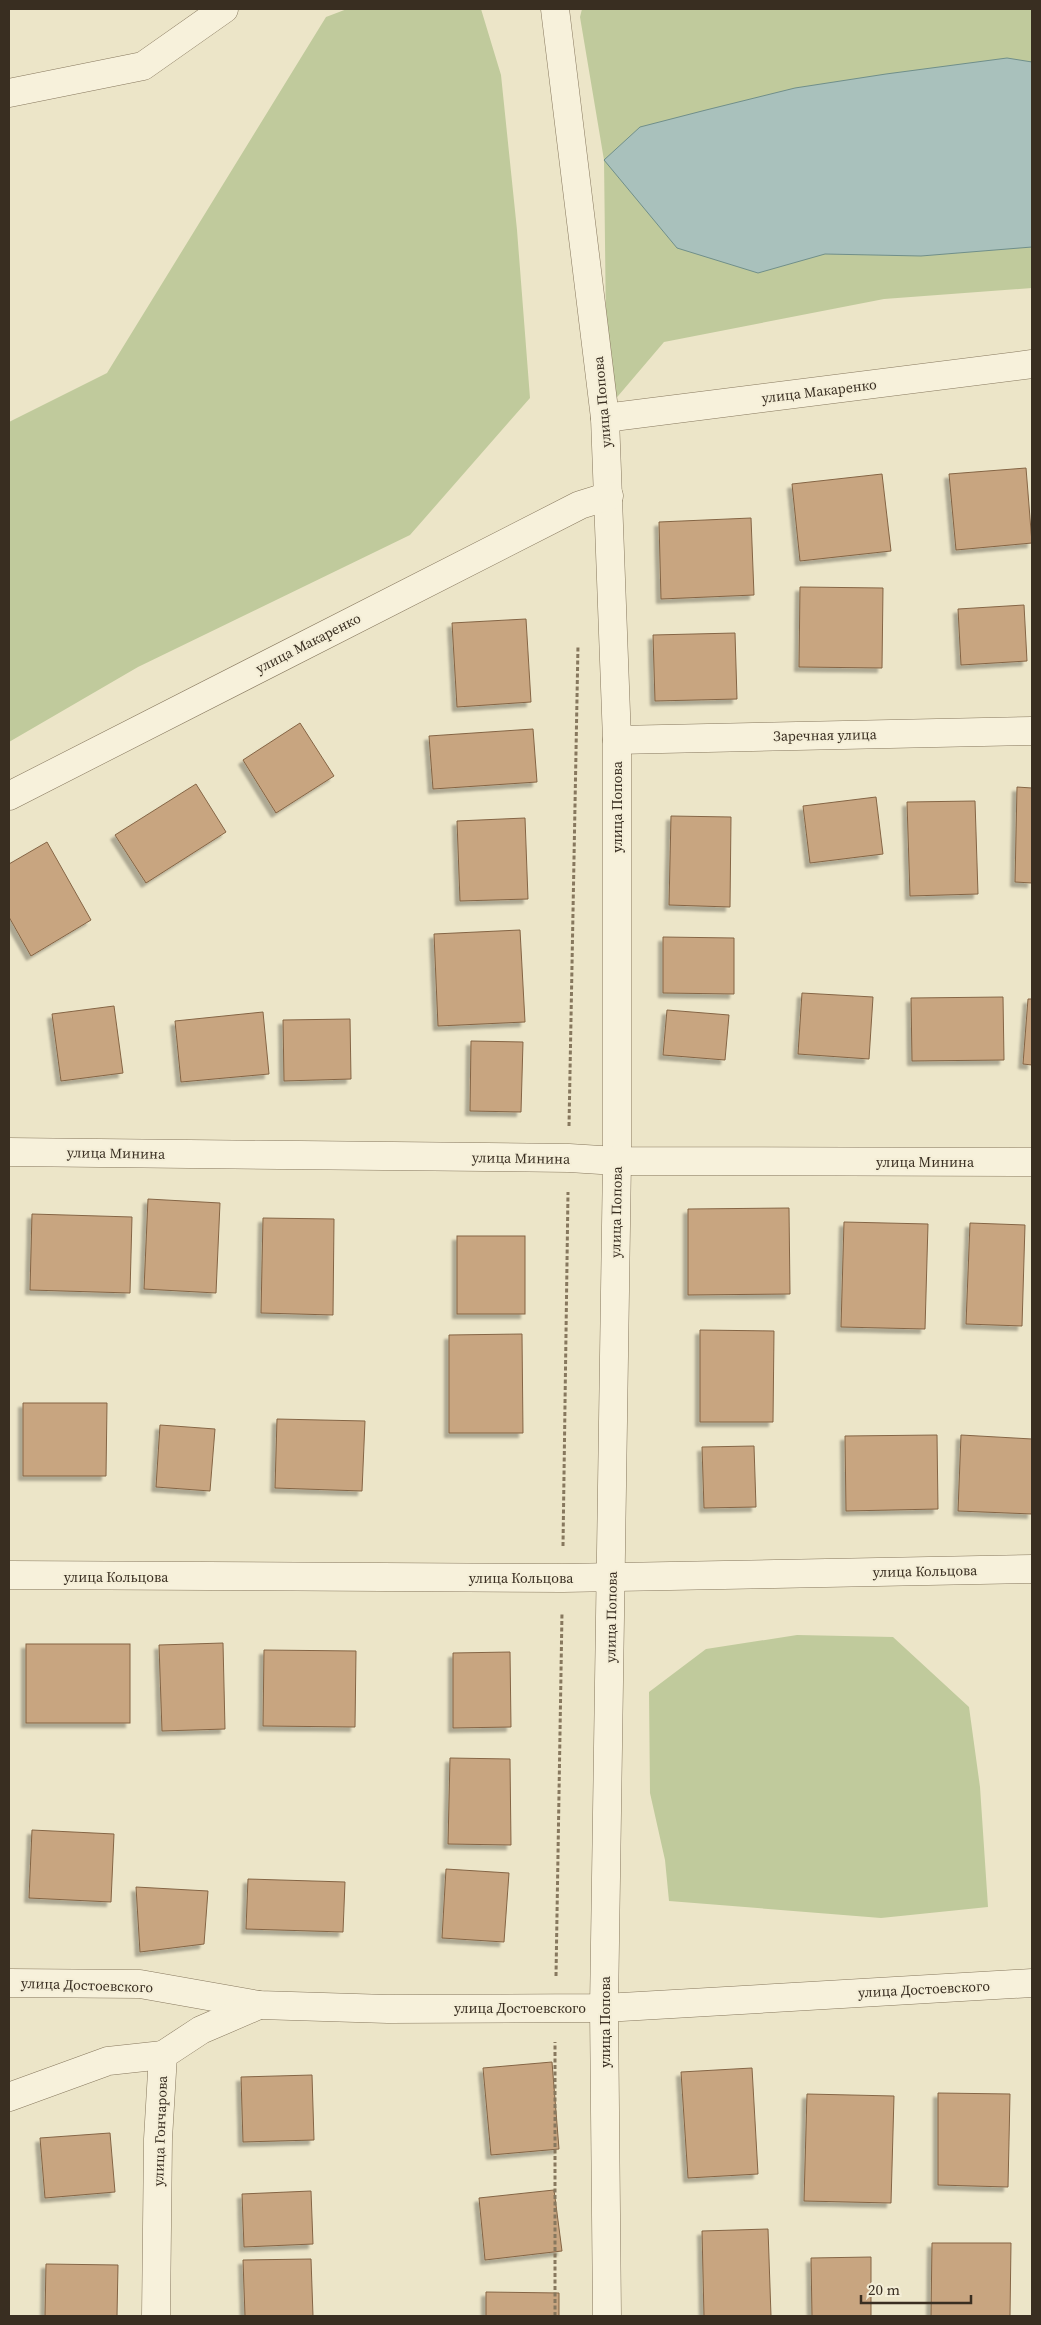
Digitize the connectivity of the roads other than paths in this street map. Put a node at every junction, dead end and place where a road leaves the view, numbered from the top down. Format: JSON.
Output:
{"nodes":[{"id":1,"x":224,"y":9,"type":"edge"},
{"id":2,"x":555,"y":9,"type":"edge"},
{"id":3,"x":9,"y":93,"type":"edge"},
{"id":4,"x":1032,"y":364,"type":"edge"},
{"id":5,"x":605,"y":418,"type":"junction"},
{"id":6,"x":609,"y":496,"type":"junction"},
{"id":7,"x":1032,"y":731,"type":"edge"},
{"id":8,"x":617,"y":740,"type":"junction"},
{"id":9,"x":9,"y":796,"type":"edge"},
{"id":10,"x":9,"y":1152,"type":"edge"},
{"id":11,"x":617,"y":1161,"type":"junction"},
{"id":12,"x":1032,"y":1162,"type":"edge"},
{"id":13,"x":1032,"y":1569,"type":"edge"},
{"id":14,"x":9,"y":1576,"type":"edge"},
{"id":15,"x":611,"y":1577,"type":"junction"},
{"id":16,"x":9,"y":1983,"type":"edge"},
{"id":17,"x":1032,"y":1983,"type":"edge"},
{"id":18,"x":259,"y":2004,"type":"junction"},
{"id":19,"x":604,"y":2008,"type":"junction"},
{"id":20,"x":164,"y":2055,"type":"junction"},
{"id":21,"x":9,"y":2097,"type":"edge"},
{"id":22,"x":156,"y":2316,"type":"edge"},
{"id":23,"x":608,"y":2316,"type":"edge"}],
"edges":[{"from":1,"to":3,"type":"street"},
{"from":2,"to":5,"type":"street","name":"улица Попова"},
{"from":4,"to":5,"type":"street","name":"улица Макаренко"},
{"from":5,"to":6,"type":"street","name":"улица Попова"},
{"from":6,"to":8,"type":"street","name":"улица Попова"},
{"from":6,"to":9,"type":"street","name":"улица Макаренко"},
{"from":7,"to":8,"type":"street","name":"Заречная улица"},
{"from":8,"to":11,"type":"street","name":"улица Попова"},
{"from":10,"to":11,"type":"street","name":"улица Минина"},
{"from":11,"to":12,"type":"street","name":"улица Минина"},
{"from":11,"to":15,"type":"street","name":"улица Попова"},
{"from":13,"to":15,"type":"street","name":"улица Кольцова"},
{"from":14,"to":15,"type":"street","name":"улица Кольцова"},
{"from":15,"to":19,"type":"street","name":"улица Попова"},
{"from":16,"to":18,"type":"street","name":"улица Достоевского"},
{"from":17,"to":19,"type":"street","name":"улица Достоевского"},
{"from":18,"to":19,"type":"street","name":"улица Достоевского"},
{"from":18,"to":20,"type":"street","name":"улица Гончарова"},
{"from":19,"to":23,"type":"street","name":"улица Попова"},
{"from":20,"to":21,"type":"street"},
{"from":20,"to":22,"type":"street","name":"улица Гончарова"}]}
